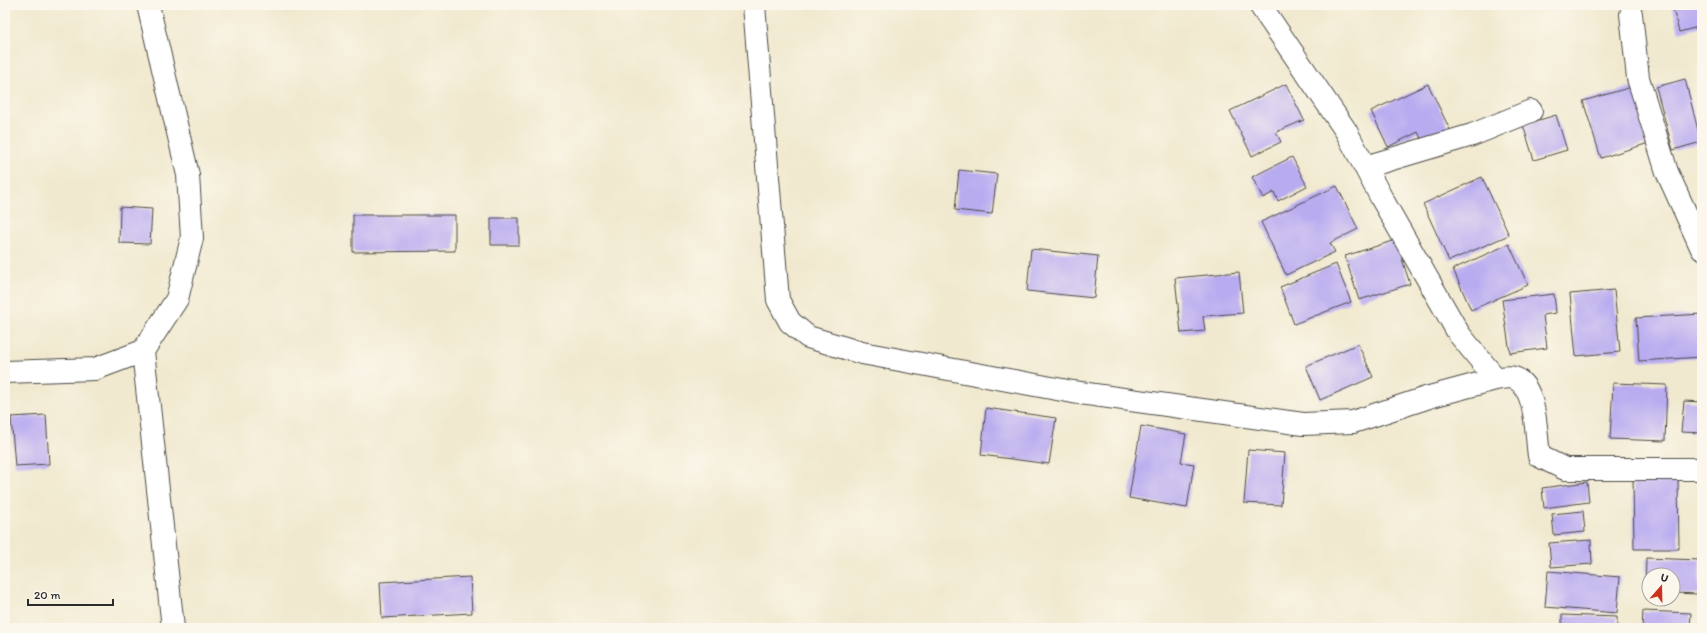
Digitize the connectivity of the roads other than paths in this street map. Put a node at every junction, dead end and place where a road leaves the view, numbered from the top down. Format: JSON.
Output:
{"nodes":[{"id":1,"x":148,"y":5,"type":"edge"},
{"id":2,"x":754,"y":5,"type":"edge"},
{"id":3,"x":1260,"y":5,"type":"edge"},
{"id":4,"x":1631,"y":14,"type":"dead end"},
{"id":5,"x":1531,"y":111,"type":"dead end"},
{"id":6,"x":1365,"y":167,"type":"junction"},
{"id":7,"x":1702,"y":249,"type":"edge"},
{"id":8,"x":143,"y":351,"type":"junction"},
{"id":9,"x":5,"y":372,"type":"edge"},
{"id":10,"x":1496,"y":379,"type":"junction"},
{"id":11,"x":1702,"y":469,"type":"edge"},
{"id":12,"x":173,"y":628,"type":"edge"}],
"edges":[{"from":1,"to":8,"type":"street"},
{"from":2,"to":10,"type":"street"},
{"from":3,"to":6,"type":"street"},
{"from":4,"to":7,"type":"street"},
{"from":5,"to":6,"type":"street"},
{"from":6,"to":10,"type":"street"},
{"from":8,"to":9,"type":"street"},
{"from":8,"to":12,"type":"street"},
{"from":10,"to":11,"type":"street"}]}
